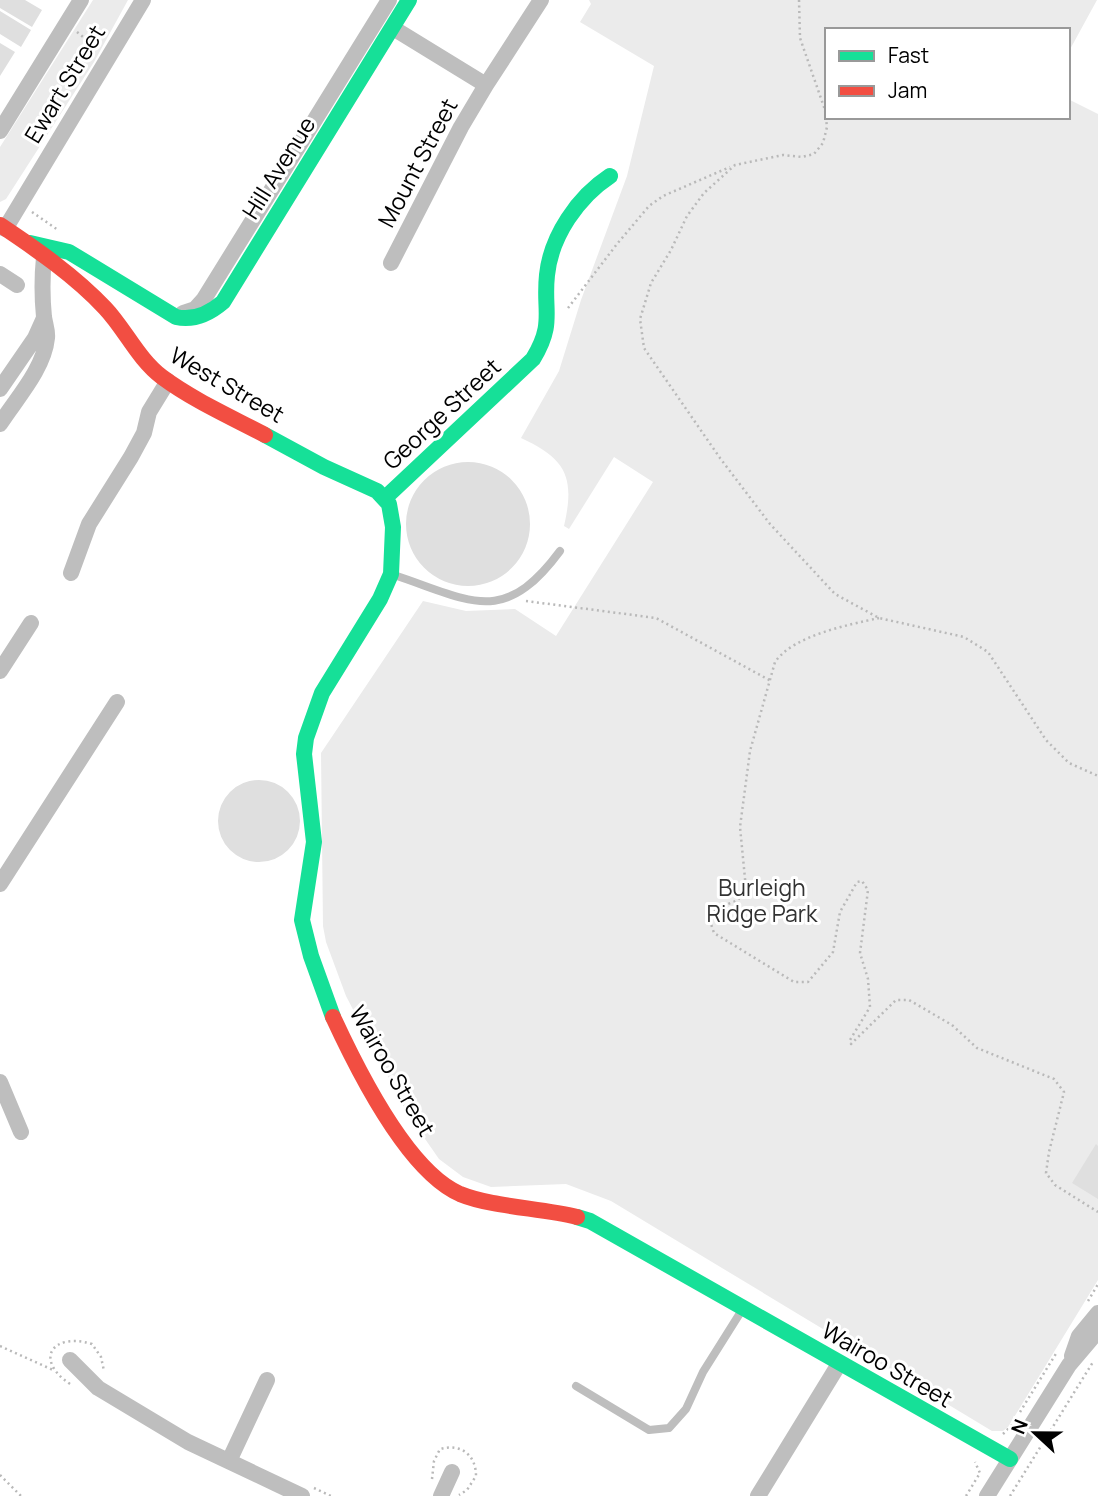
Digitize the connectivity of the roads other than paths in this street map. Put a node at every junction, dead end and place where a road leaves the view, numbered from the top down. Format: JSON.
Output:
{"nodes":[{"id":1,"x":81,"y":0,"type":"edge"},
{"id":2,"x":143,"y":0,"type":"edge"},
{"id":3,"x":389,"y":0,"type":"edge"},
{"id":4,"x":409,"y":0,"type":"edge"},
{"id":5,"x":541,"y":0,"type":"edge"},
{"id":6,"x":393,"y":28,"type":"junction"},
{"id":7,"x":486,"y":85,"type":"junction"},
{"id":8,"x":0,"y":131,"type":"edge"},
{"id":9,"x":610,"y":176,"type":"dead end"},
{"id":10,"x":2,"y":227,"type":"edge"},
{"id":11,"x":27,"y":243,"type":"junction"},
{"id":12,"x":44,"y":257,"type":"junction"},
{"id":13,"x":391,"y":262,"type":"dead end"},
{"id":14,"x":0,"y":274,"type":"edge"},
{"id":15,"x":17,"y":285,"type":"dead end"},
{"id":16,"x":163,"y":310,"type":"junction"},
{"id":17,"x":44,"y":318,"type":"junction"},
{"id":18,"x":168,"y":381,"type":"junction"},
{"id":19,"x":0,"y":389,"type":"edge"},
{"id":20,"x":0,"y":424,"type":"edge"},
{"id":21,"x":385,"y":498,"type":"junction"},
{"id":22,"x":560,"y":551,"type":"dead end"},
{"id":23,"x":71,"y":572,"type":"dead end"},
{"id":24,"x":391,"y":574,"type":"junction"},
{"id":25,"x":31,"y":623,"type":"dead end"},
{"id":26,"x":0,"y":671,"type":"edge"},
{"id":27,"x":117,"y":702,"type":"dead end"},
{"id":28,"x":0,"y":884,"type":"edge"},
{"id":29,"x":305,"y":897,"type":"joint"},
{"id":30,"x":0,"y":1082,"type":"edge"},
{"id":31,"x":21,"y":1132,"type":"dead end"},
{"id":32,"x":743,"y":1309,"type":"junction"},
{"id":33,"x":1091,"y":1310,"type":"edge"},
{"id":34,"x":1098,"y":1331,"type":"edge"},
{"id":35,"x":69,"y":1360,"type":"dead end"},
{"id":36,"x":839,"y":1364,"type":"junction"},
{"id":37,"x":1069,"y":1365,"type":"junction"},
{"id":38,"x":267,"y":1380,"type":"dead end"},
{"id":39,"x":576,"y":1386,"type":"dead end"},
{"id":40,"x":1010,"y":1459,"type":"junction"},
{"id":41,"x":229,"y":1461,"type":"junction"},
{"id":42,"x":452,"y":1472,"type":"dead end"},
{"id":43,"x":302,"y":1496,"type":"edge"},
{"id":44,"x":441,"y":1496,"type":"edge"},
{"id":45,"x":758,"y":1496,"type":"edge"},
{"id":46,"x":988,"y":1496,"type":"edge"}],
"edges":[{"from":1,"to":8,"type":"street","name":"Ewart Street"},
{"from":2,"to":10,"type":"street","name":"Ewart Street"},
{"from":3,"to":16,"type":"street","name":"Hill Avenue"},
{"from":4,"to":6,"type":"street","name":"Hill Avenue"},
{"from":5,"to":7,"type":"street","name":"Mount Street"},
{"from":6,"to":7,"type":"street","name":"Mount Street"},
{"from":6,"to":16,"type":"street","name":"Hill Avenue"},
{"from":7,"to":13,"type":"street","name":"Mount Street"},
{"from":9,"to":21,"type":"street","name":"George Street"},
{"from":10,"to":11,"type":"street","name":"West Street"},
{"from":11,"to":12,"type":"street","name":"West Street"},
{"from":11,"to":16,"type":"street","name":"Hill Avenue"},
{"from":12,"to":17,"type":"street"},
{"from":12,"to":18,"type":"street","name":"West Street"},
{"from":14,"to":15,"type":"street"},
{"from":17,"to":19,"type":"street"},
{"from":17,"to":20,"type":"street"},
{"from":18,"to":21,"type":"street","name":"West Street"},
{"from":18,"to":23,"type":"street"},
{"from":21,"to":24,"type":"street","name":"George Street"},
{"from":22,"to":24,"type":"lane"},
{"from":24,"to":29,"type":"street","name":"George Street"},
{"from":25,"to":26,"type":"street"},
{"from":27,"to":28,"type":"street"},
{"from":29,"to":32,"type":"street","name":"Wairoo Street"},
{"from":30,"to":31,"type":"street"},
{"from":32,"to":36,"type":"street","name":"Wairoo Street"},
{"from":32,"to":39,"type":"lane"},
{"from":33,"to":37,"type":"street"},
{"from":34,"to":37,"type":"street"},
{"from":35,"to":41,"type":"street"},
{"from":36,"to":40,"type":"street","name":"Wairoo Street"},
{"from":36,"to":45,"type":"street"},
{"from":37,"to":40,"type":"street"},
{"from":38,"to":41,"type":"street"},
{"from":40,"to":46,"type":"street"},
{"from":41,"to":43,"type":"street"},
{"from":42,"to":44,"type":"street"}]}
